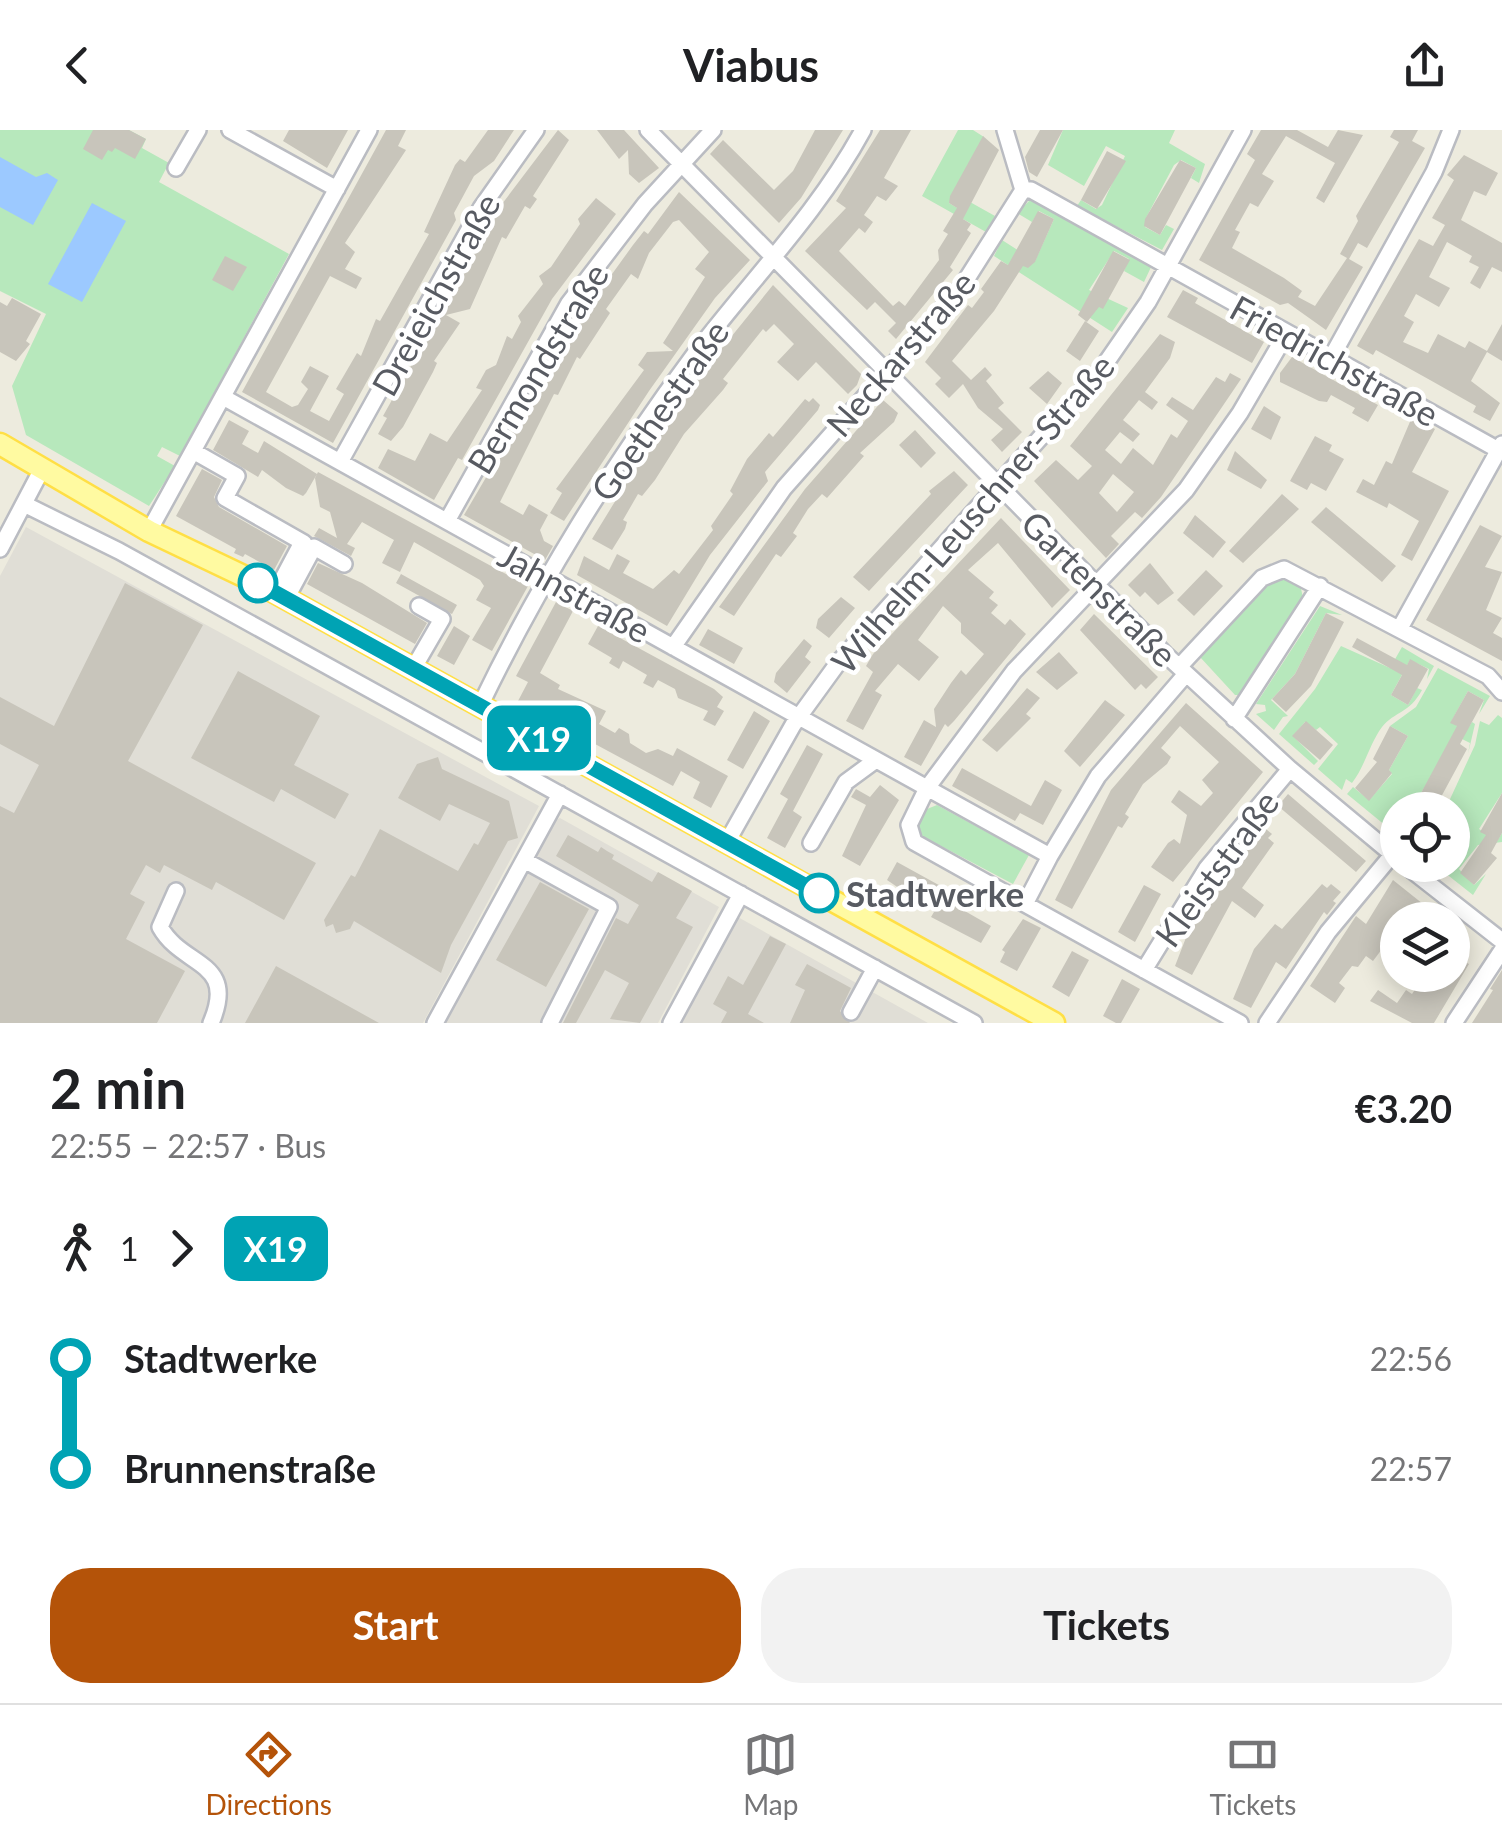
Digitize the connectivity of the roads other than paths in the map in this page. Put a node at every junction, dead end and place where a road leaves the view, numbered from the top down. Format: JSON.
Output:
{"nodes":[{"id":1,"x":198,"y":130,"type":"edge"},
{"id":2,"x":230,"y":130,"type":"edge"},
{"id":3,"x":369,"y":130,"type":"edge"},
{"id":4,"x":536,"y":130,"type":"edge"},
{"id":5,"x":648,"y":130,"type":"edge"},
{"id":6,"x":713,"y":130,"type":"edge"},
{"id":7,"x":863,"y":130,"type":"edge"},
{"id":8,"x":1006,"y":130,"type":"edge"},
{"id":9,"x":1243,"y":130,"type":"edge"},
{"id":10,"x":1452,"y":130,"type":"edge"},
{"id":11,"x":681,"y":164,"type":"junction"},
{"id":12,"x":176,"y":168,"type":"dead end"},
{"id":13,"x":337,"y":189,"type":"junction"},
{"id":14,"x":1023,"y":190,"type":"junction"},
{"id":15,"x":773,"y":257,"type":"junction"},
{"id":16,"x":1168,"y":266,"type":"junction"},
{"id":17,"x":1286,"y":334,"type":"junction"},
{"id":18,"x":1331,"y":358,"type":"junction"},
{"id":19,"x":888,"y":372,"type":"junction"},
{"id":20,"x":223,"y":397,"type":"junction"},
{"id":21,"x":0,"y":444,"type":"edge"},
{"id":22,"x":1501,"y":449,"type":"edge"},
{"id":23,"x":193,"y":452,"type":"junction"},
{"id":24,"x":340,"y":462,"type":"junction"},
{"id":25,"x":42,"y":469,"type":"junction"},
{"id":26,"x":998,"y":486,"type":"junction"},
{"id":27,"x":24,"y":504,"type":"junction"},
{"id":28,"x":447,"y":521,"type":"junction"},
{"id":29,"x":150,"y":531,"type":"junction"},
{"id":30,"x":0,"y":549,"type":"edge"},
{"id":31,"x":344,"y":564,"type":"dead end"},
{"id":32,"x":551,"y":579,"type":"junction"},
{"id":33,"x":1096,"y":586,"type":"junction"},
{"id":34,"x":1320,"y":586,"type":"junction"},
{"id":35,"x":280,"y":596,"type":"junction"},
{"id":36,"x":419,"y":606,"type":"dead end"},
{"id":37,"x":1400,"y":628,"type":"junction"},
{"id":38,"x":673,"y":646,"type":"junction"},
{"id":39,"x":414,"y":669,"type":"junction"},
{"id":40,"x":1182,"y":670,"type":"junction"},
{"id":41,"x":1502,"y":692,"type":"edge"},
{"id":42,"x":480,"y":706,"type":"junction"},
{"id":43,"x":798,"y":716,"type":"junction"},
{"id":44,"x":1234,"y":718,"type":"junction"},
{"id":45,"x":876,"y":760,"type":"junction"},
{"id":46,"x":1290,"y":769,"type":"junction"},
{"id":47,"x":927,"y":788,"type":"junction"},
{"id":48,"x":560,"y":794,"type":"junction"},
{"id":49,"x":726,"y":842,"type":"junction"},
{"id":50,"x":811,"y":843,"type":"dead end"},
{"id":51,"x":1380,"y":845,"type":"edge"},
{"id":52,"x":1050,"y":856,"type":"junction"},
{"id":53,"x":524,"y":860,"type":"junction"},
{"id":54,"x":1380,"y":879,"type":"edge"},
{"id":55,"x":1426,"y":882,"type":"edge"},
{"id":56,"x":176,"y":892,"type":"dead end"},
{"id":57,"x":741,"y":894,"type":"junction"},
{"id":58,"x":1024,"y":904,"type":"junction"},
{"id":59,"x":1502,"y":941,"type":"edge"},
{"id":60,"x":1502,"y":950,"type":"edge"},
{"id":61,"x":875,"y":968,"type":"junction"},
{"id":62,"x":1144,"y":970,"type":"junction"},
{"id":63,"x":851,"y":1012,"type":"dead end"},
{"id":64,"x":211,"y":1023,"type":"edge"},
{"id":65,"x":435,"y":1023,"type":"edge"},
{"id":66,"x":550,"y":1023,"type":"edge"},
{"id":67,"x":672,"y":1023,"type":"edge"},
{"id":68,"x":974,"y":1023,"type":"edge"},
{"id":69,"x":1054,"y":1023,"type":"edge"},
{"id":70,"x":1240,"y":1023,"type":"edge"},
{"id":71,"x":1267,"y":1023,"type":"edge"},
{"id":72,"x":1454,"y":1023,"type":"edge"}],
"edges":[{"from":1,"to":12,"type":"street"},
{"from":2,"to":13,"type":"street"},
{"from":3,"to":13,"type":"street"},
{"from":4,"to":24,"type":"street","name":"Dreieichstraße"},
{"from":5,"to":11,"type":"street","name":"Gartenstraße"},
{"from":6,"to":11,"type":"street","name":"Bermondstraße"},
{"from":7,"to":15,"type":"street","name":"Goethestraße"},
{"from":8,"to":14,"type":"street"},
{"from":9,"to":16,"type":"street","name":"Wilhelm-Leuschner-Straße"},
{"from":10,"to":18,"type":"street"},
{"from":11,"to":15,"type":"street","name":"Gartenstraße"},
{"from":11,"to":28,"type":"street","name":"Bermondstraße"},
{"from":13,"to":20,"type":"street"},
{"from":14,"to":16,"type":"street"},
{"from":14,"to":19,"type":"street","name":"Neckarstraße"},
{"from":15,"to":19,"type":"street","name":"Gartenstraße"},
{"from":15,"to":32,"type":"street","name":"Goethestraße"},
{"from":16,"to":17,"type":"street","name":"Friedrichstraße"},
{"from":16,"to":26,"type":"street","name":"Wilhelm-Leuschner-Straße"},
{"from":17,"to":18,"type":"street","name":"Friedrichstraße"},
{"from":17,"to":33,"type":"street"},
{"from":18,"to":22,"type":"street","name":"Friedrichstraße"},
{"from":19,"to":26,"type":"street","name":"Gartenstraße"},
{"from":19,"to":38,"type":"street","name":"Neckarstraße"},
{"from":20,"to":23,"type":"street"},
{"from":20,"to":24,"type":"street","name":"Jahnstraße"},
{"from":21,"to":25,"type":"main road"},
{"from":22,"to":37,"type":"street"},
{"from":23,"to":29,"type":"street"},
{"from":23,"to":35,"type":"street"},
{"from":24,"to":28,"type":"street","name":"Jahnstraße"},
{"from":25,"to":27,"type":"street"},
{"from":25,"to":29,"type":"main road"},
{"from":26,"to":33,"type":"street","name":"Gartenstraße"},
{"from":26,"to":43,"type":"street","name":"Wilhelm-Leuschner-Straße"},
{"from":27,"to":30,"type":"street"},
{"from":27,"to":48,"type":"street"},
{"from":28,"to":32,"type":"street","name":"Jahnstraße"},
{"from":29,"to":35,"type":"main road"},
{"from":31,"to":35,"type":"street"},
{"from":32,"to":38,"type":"street","name":"Jahnstraße"},
{"from":32,"to":42,"type":"street","name":"Goethestraße"},
{"from":33,"to":40,"type":"street","name":"Gartenstraße"},
{"from":33,"to":47,"type":"street"},
{"from":34,"to":37,"type":"street"},
{"from":34,"to":40,"type":"street"},
{"from":34,"to":44,"type":"street"},
{"from":35,"to":39,"type":"main road"},
{"from":36,"to":39,"type":"street"},
{"from":37,"to":41,"type":"street"},
{"from":38,"to":43,"type":"street","name":"Jahnstraße"},
{"from":39,"to":42,"type":"main road"},
{"from":40,"to":44,"type":"street","name":"Gartenstraße"},
{"from":40,"to":52,"type":"street"},
{"from":42,"to":49,"type":"main road"},
{"from":43,"to":45,"type":"street","name":"Jahnstraße"},
{"from":43,"to":49,"type":"street","name":"Wilhelm-Leuschner-Straße"},
{"from":44,"to":46,"type":"street","name":"Gartenstraße"},
{"from":45,"to":47,"type":"street","name":"Jahnstraße"},
{"from":45,"to":50,"type":"street"},
{"from":46,"to":51,"type":"street","name":"Gartenstraße"},
{"from":46,"to":62,"type":"street","name":"Kleiststraße"},
{"from":47,"to":52,"type":"street","name":"Jahnstraße"},
{"from":47,"to":58,"type":"street"},
{"from":48,"to":53,"type":"street"},
{"from":48,"to":57,"type":"street"},
{"from":49,"to":69,"type":"main road"},
{"from":52,"to":58,"type":"street"},
{"from":53,"to":65,"type":"street"},
{"from":53,"to":66,"type":"street"},
{"from":54,"to":71,"type":"street"},
{"from":55,"to":59,"type":"street","name":"Gartenstraße"},
{"from":56,"to":64,"type":"street"},
{"from":57,"to":61,"type":"street"},
{"from":57,"to":67,"type":"street"},
{"from":58,"to":62,"type":"street"},
{"from":60,"to":72,"type":"street"},
{"from":61,"to":63,"type":"street"},
{"from":61,"to":68,"type":"street"},
{"from":62,"to":70,"type":"street"}]}
